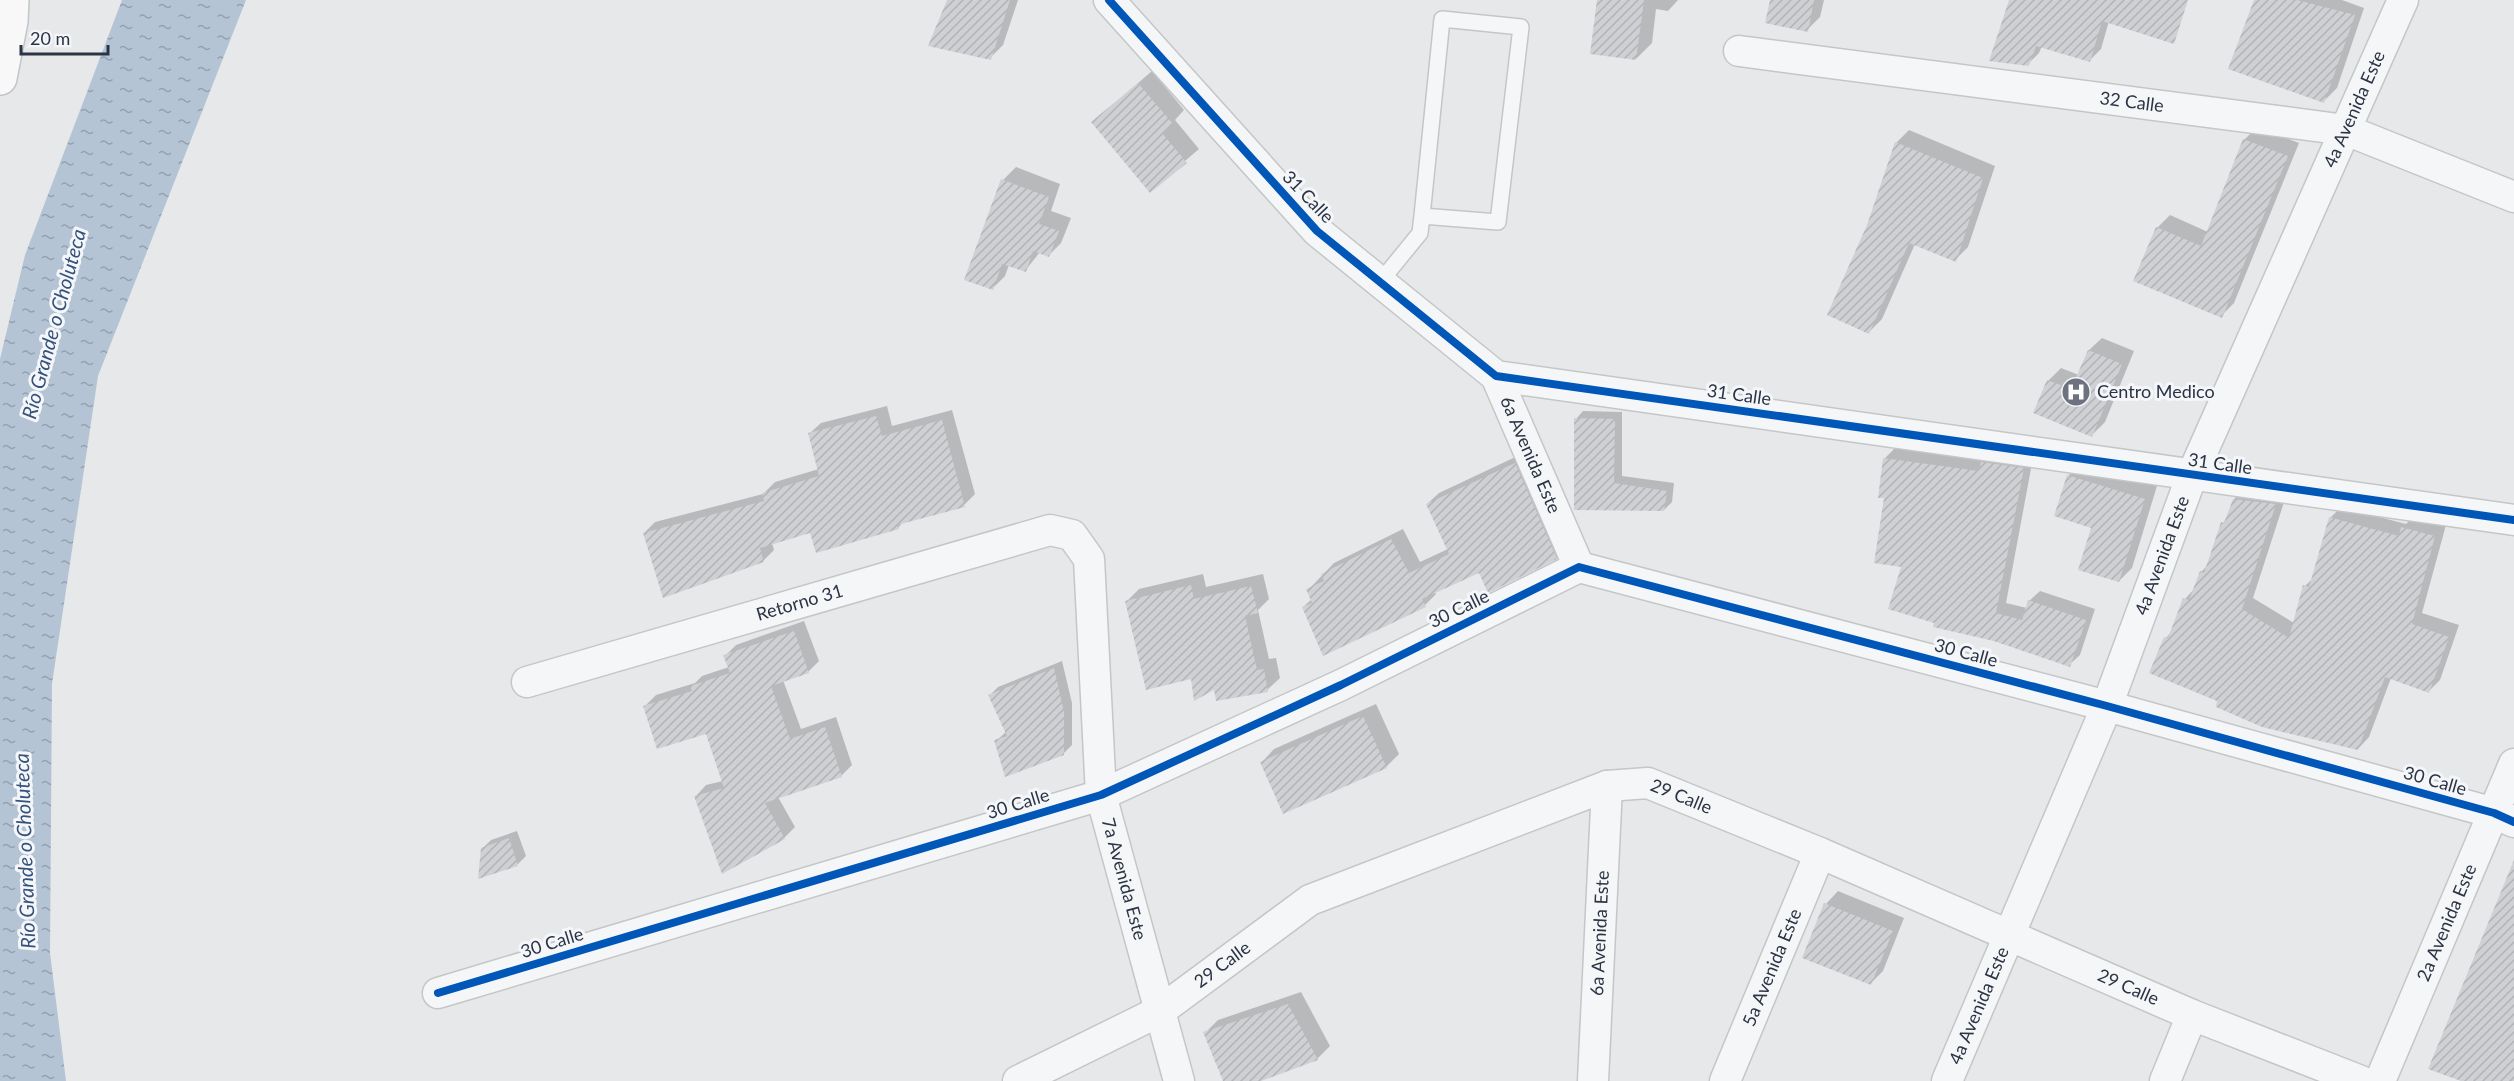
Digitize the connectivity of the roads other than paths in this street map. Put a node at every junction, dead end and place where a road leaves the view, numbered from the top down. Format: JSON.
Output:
{"nodes":[{"id":1,"x":12,"y":0,"type":"edge"},
{"id":2,"x":1109,"y":0,"type":"edge"},
{"id":3,"x":2403,"y":0,"type":"edge"},
{"id":4,"x":1739,"y":51,"type":"dead end"},
{"id":5,"x":0,"y":78,"type":"edge"},
{"id":6,"x":2346,"y":130,"type":"junction"},
{"id":7,"x":2514,"y":197,"type":"edge"},
{"id":8,"x":1422,"y":216,"type":"junction"},
{"id":9,"x":1380,"y":282,"type":"junction"},
{"id":10,"x":1497,"y":376,"type":"junction"},
{"id":11,"x":2192,"y":475,"type":"junction"},
{"id":12,"x":2514,"y":520,"type":"edge"},
{"id":13,"x":1072,"y":535,"type":"joint"},
{"id":14,"x":1579,"y":567,"type":"junction"},
{"id":15,"x":527,"y":682,"type":"dead end"},
{"id":16,"x":2107,"y":706,"type":"junction"},
{"id":17,"x":2514,"y":764,"type":"edge"},
{"id":18,"x":1606,"y":786,"type":"junction"},
{"id":19,"x":1101,"y":795,"type":"junction"},
{"id":20,"x":2504,"y":818,"type":"edge"},
{"id":21,"x":1820,"y":853,"type":"junction"},
{"id":22,"x":2010,"y":937,"type":"junction"},
{"id":23,"x":438,"y":993,"type":"dead end"},
{"id":24,"x":1160,"y":1011,"type":"junction"},
{"id":25,"x":2192,"y":1016,"type":"junction"},
{"id":26,"x":1018,"y":1081,"type":"edge"},
{"id":27,"x":1179,"y":1081,"type":"edge"},
{"id":28,"x":1593,"y":1081,"type":"edge"},
{"id":29,"x":1725,"y":1081,"type":"edge"},
{"id":30,"x":1947,"y":1081,"type":"edge"},
{"id":31,"x":2166,"y":1081,"type":"edge"},
{"id":32,"x":2361,"y":1081,"type":"edge"},
{"id":33,"x":2380,"y":1081,"type":"edge"}],
"edges":[{"from":1,"to":5,"type":"main road"},
{"from":2,"to":9,"type":"street","name":"31 Calle"},
{"from":3,"to":6,"type":"street","name":"4a Avenida Este"},
{"from":4,"to":6,"type":"street","name":"32 Calle"},
{"from":6,"to":7,"type":"street","name":"32 Calle"},
{"from":6,"to":11,"type":"street","name":"4a Avenida Este"},
{"from":8,"to":8,"type":"lane"},
{"from":8,"to":9,"type":"lane"},
{"from":9,"to":10,"type":"street","name":"31 Calle"},
{"from":10,"to":11,"type":"street","name":"31 Calle"},
{"from":10,"to":14,"type":"street","name":"6a Avenida Este"},
{"from":11,"to":12,"type":"street","name":"31 Calle"},
{"from":11,"to":16,"type":"street","name":"4a Avenida Este"},
{"from":13,"to":15,"type":"street","name":"Retorno 31"},
{"from":13,"to":19,"type":"street","name":"7a Avenida Este"},
{"from":14,"to":16,"type":"street","name":"30 Calle"},
{"from":14,"to":19,"type":"street","name":"30 Calle"},
{"from":16,"to":20,"type":"street","name":"30 Calle"},
{"from":16,"to":22,"type":"street","name":"4a Avenida Este"},
{"from":17,"to":20,"type":"street","name":"2a Avenida Este"},
{"from":18,"to":21,"type":"street","name":"29 Calle"},
{"from":18,"to":24,"type":"street","name":"29 Calle"},
{"from":18,"to":28,"type":"street","name":"6a Avenida Este"},
{"from":19,"to":23,"type":"street","name":"30 Calle"},
{"from":19,"to":24,"type":"street","name":"7a Avenida Este"},
{"from":20,"to":33,"type":"street","name":"2a Avenida Este"},
{"from":21,"to":22,"type":"street","name":"29 Calle"},
{"from":21,"to":29,"type":"street","name":"5a Avenida Este"},
{"from":22,"to":25,"type":"street","name":"29 Calle"},
{"from":22,"to":30,"type":"street","name":"4a Avenida Este"},
{"from":24,"to":26,"type":"street","name":"29 Calle"},
{"from":24,"to":27,"type":"street","name":"7a Avenida Este"},
{"from":25,"to":31,"type":"street"},
{"from":25,"to":32,"type":"street","name":"29 Calle"}]}
